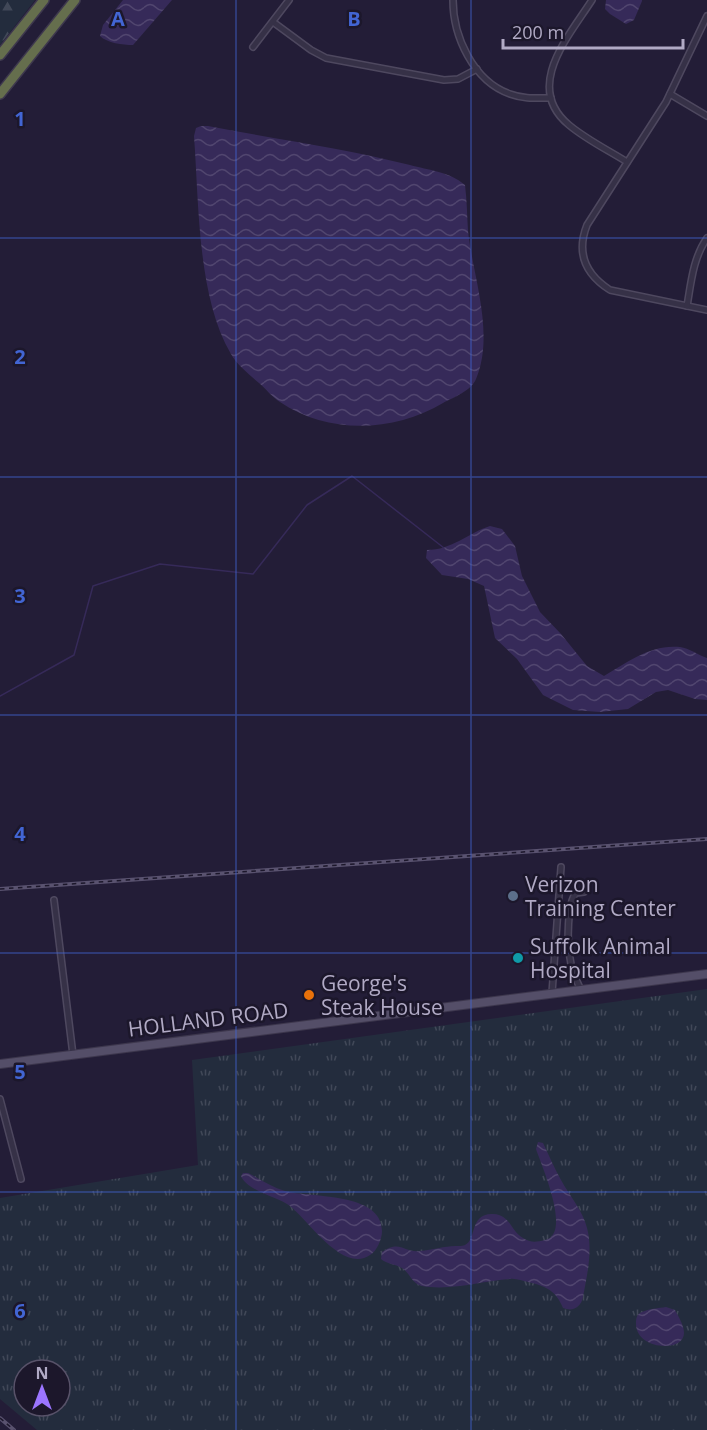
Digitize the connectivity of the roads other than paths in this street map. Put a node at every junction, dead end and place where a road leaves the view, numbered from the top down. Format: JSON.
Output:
{"nodes":[{"id":1,"x":44,"y":0,"type":"edge"},
{"id":2,"x":75,"y":0,"type":"edge"},
{"id":3,"x":289,"y":0,"type":"edge"},
{"id":4,"x":453,"y":0,"type":"edge"},
{"id":5,"x":592,"y":0,"type":"edge"},
{"id":6,"x":707,"y":16,"type":"edge"},
{"id":7,"x":273,"y":22,"type":"junction"},
{"id":8,"x":253,"y":47,"type":"dead end"},
{"id":9,"x":0,"y":55,"type":"edge"},
{"id":10,"x":477,"y":69,"type":"junction"},
{"id":11,"x":0,"y":94,"type":"edge"},
{"id":12,"x":670,"y":94,"type":"junction"},
{"id":13,"x":551,"y":98,"type":"junction"},
{"id":14,"x":707,"y":116,"type":"edge"},
{"id":15,"x":627,"y":162,"type":"junction"},
{"id":16,"x":707,"y":238,"type":"edge"},
{"id":17,"x":687,"y":306,"type":"junction"},
{"id":18,"x":707,"y":310,"type":"edge"},
{"id":19,"x":561,"y":867,"type":"dead end"},
{"id":20,"x":584,"y":892,"type":"dead end"},
{"id":21,"x":54,"y":900,"type":"dead end"},
{"id":22,"x":707,"y":974,"type":"edge"},
{"id":23,"x":581,"y":990,"type":"junction"},
{"id":24,"x":552,"y":993,"type":"junction"},
{"id":25,"x":73,"y":1055,"type":"junction"},
{"id":26,"x":0,"y":1064,"type":"edge"},
{"id":27,"x":0,"y":1099,"type":"edge"},
{"id":28,"x":21,"y":1179,"type":"dead end"}],
"edges":[{"from":1,"to":9,"type":"highway"},
{"from":2,"to":11,"type":"highway"},
{"from":3,"to":7,"type":"street"},
{"from":4,"to":10,"type":"street"},
{"from":5,"to":13,"type":"street"},
{"from":6,"to":12,"type":"street"},
{"from":7,"to":8,"type":"street"},
{"from":7,"to":10,"type":"street"},
{"from":10,"to":13,"type":"street"},
{"from":12,"to":14,"type":"street"},
{"from":12,"to":15,"type":"street"},
{"from":13,"to":15,"type":"street"},
{"from":15,"to":17,"type":"street"},
{"from":16,"to":17,"type":"street"},
{"from":17,"to":18,"type":"street"},
{"from":19,"to":24,"type":"street"},
{"from":20,"to":23,"type":"street"},
{"from":21,"to":25,"type":"street"},
{"from":22,"to":23,"type":"main road","name":"HOLLAND ROAD"},
{"from":23,"to":24,"type":"main road","name":"HOLLAND ROAD"},
{"from":24,"to":25,"type":"main road","name":"HOLLAND ROAD"},
{"from":25,"to":26,"type":"main road","name":"HOLLAND ROAD"},
{"from":27,"to":28,"type":"street"}]}
